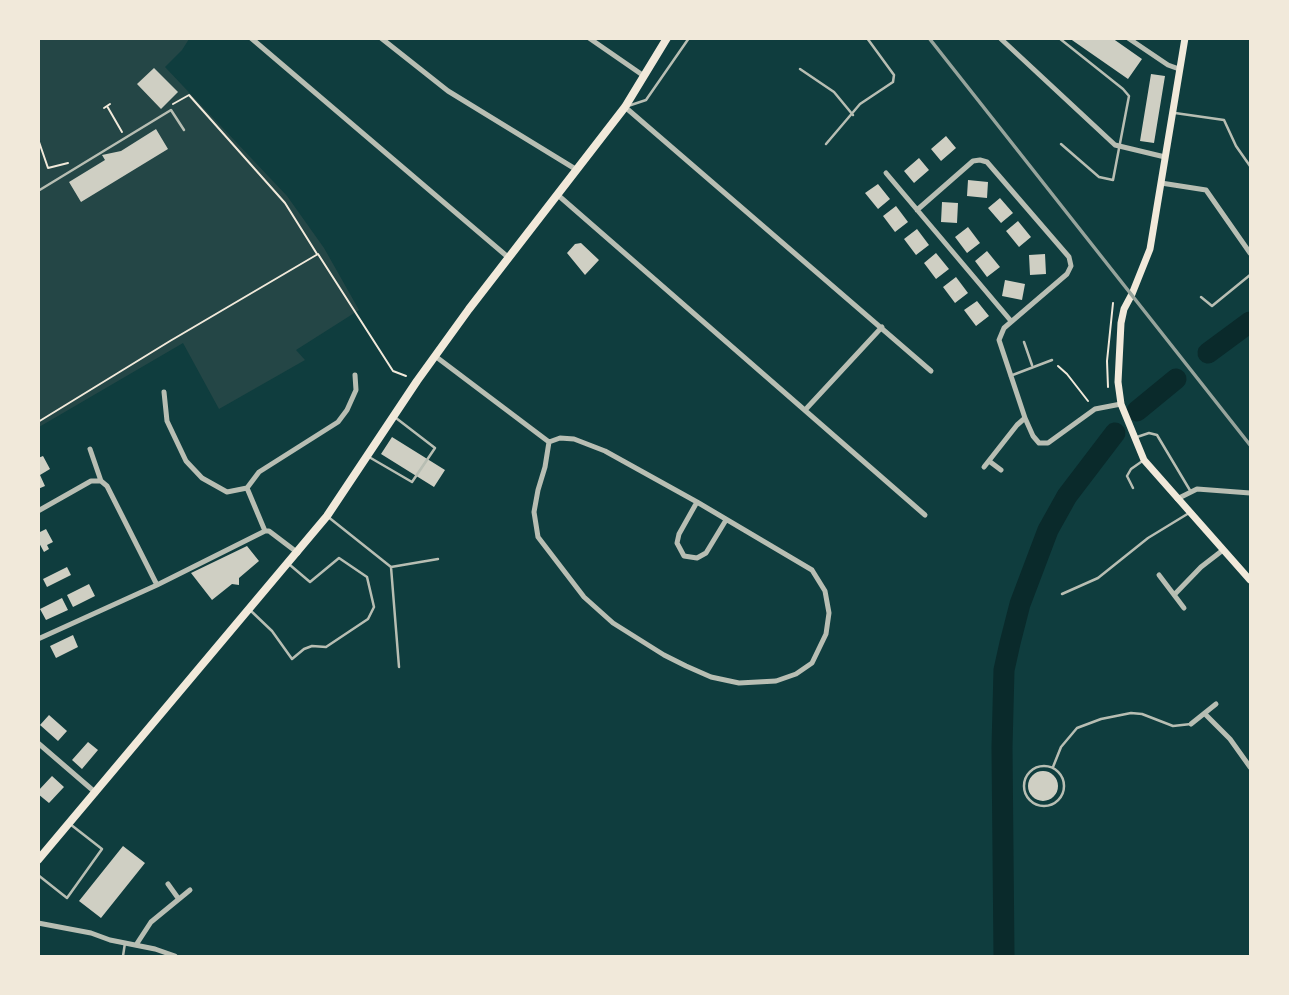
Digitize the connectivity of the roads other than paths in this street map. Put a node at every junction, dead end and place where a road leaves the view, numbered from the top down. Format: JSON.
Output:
{"nodes":[{"id":1,"x":251,"y":38,"type":"edge"},
{"id":2,"x":381,"y":38,"type":"edge"},
{"id":3,"x":589,"y":38,"type":"edge"},
{"id":4,"x":604,"y":38,"type":"edge"},
{"id":5,"x":667,"y":38,"type":"edge"},
{"id":6,"x":689,"y":38,"type":"edge"},
{"id":7,"x":867,"y":38,"type":"edge"},
{"id":8,"x":1000,"y":38,"type":"edge"},
{"id":9,"x":1059,"y":38,"type":"edge"},
{"id":10,"x":1128,"y":38,"type":"edge"},
{"id":11,"x":1185,"y":38,"type":"edge"},
{"id":12,"x":599,"y":45,"type":"junction"},
{"id":13,"x":800,"y":69,"type":"dead end"},
{"id":14,"x":1179,"y":69,"type":"junction"},
{"id":15,"x":645,"y":76,"type":"junction"},
{"id":16,"x":625,"y":107,"type":"junction"},
{"id":17,"x":1172,"y":112,"type":"junction"},
{"id":18,"x":853,"y":115,"type":"junction"},
{"id":19,"x":184,"y":130,"type":"dead end"},
{"id":20,"x":826,"y":144,"type":"dead end"},
{"id":21,"x":1060,"y":144,"type":"dead end"},
{"id":22,"x":1118,"y":147,"type":"junction"},
{"id":23,"x":1164,"y":157,"type":"junction"},
{"id":24,"x":1251,"y":166,"type":"edge"},
{"id":25,"x":577,"y":170,"type":"junction"},
{"id":26,"x":886,"y":173,"type":"dead end"},
{"id":27,"x":1161,"y":183,"type":"junction"},
{"id":28,"x":38,"y":191,"type":"edge"},
{"id":29,"x":559,"y":195,"type":"junction"},
{"id":30,"x":917,"y":210,"type":"junction"},
{"id":31,"x":1251,"y":253,"type":"edge"},
{"id":32,"x":509,"y":258,"type":"junction"},
{"id":33,"x":1251,"y":275,"type":"edge"},
{"id":34,"x":1201,"y":297,"type":"dead end"},
{"id":35,"x":1011,"y":321,"type":"junction"},
{"id":36,"x":882,"y":327,"type":"junction"},
{"id":37,"x":1024,"y":342,"type":"dead end"},
{"id":38,"x":435,"y":356,"type":"junction"},
{"id":39,"x":1052,"y":360,"type":"road end"},
{"id":40,"x":1033,"y":366,"type":"junction"},
{"id":41,"x":931,"y":371,"type":"dead end"},
{"id":42,"x":355,"y":376,"type":"dead end"},
{"id":43,"x":1010,"y":376,"type":"junction"},
{"id":44,"x":164,"y":392,"type":"dead end"},
{"id":45,"x":1121,"y":404,"type":"junction"},
{"id":46,"x":806,"y":409,"type":"junction"},
{"id":47,"x":393,"y":415,"type":"junction"},
{"id":48,"x":1026,"y":418,"type":"junction"},
{"id":49,"x":1133,"y":438,"type":"junction"},
{"id":50,"x":549,"y":442,"type":"junction"},
{"id":51,"x":90,"y":449,"type":"dead end"},
{"id":52,"x":367,"y":456,"type":"junction"},
{"id":53,"x":1144,"y":460,"type":"junction"},
{"id":54,"x":989,"y":461,"type":"junction"},
{"id":55,"x":984,"y":467,"type":"dead end"},
{"id":56,"x":1001,"y":470,"type":"dead end"},
{"id":57,"x":101,"y":481,"type":"junction"},
{"id":58,"x":247,"y":488,"type":"junction"},
{"id":59,"x":1133,"y":488,"type":"dead end"},
{"id":60,"x":1191,"y":492,"type":"junction"},
{"id":61,"x":1251,"y":493,"type":"edge"},
{"id":62,"x":1177,"y":499,"type":"junction"},
{"id":63,"x":697,"y":502,"type":"junction"},
{"id":64,"x":38,"y":511,"type":"edge"},
{"id":65,"x":1189,"y":513,"type":"junction"},
{"id":66,"x":925,"y":515,"type":"dead end"},
{"id":67,"x":327,"y":516,"type":"junction"},
{"id":68,"x":726,"y":520,"type":"junction"},
{"id":69,"x":265,"y":531,"type":"junction"},
{"id":70,"x":1223,"y":550,"type":"junction"},
{"id":71,"x":298,"y":552,"type":"junction"},
{"id":72,"x":438,"y":559,"type":"dead end"},
{"id":73,"x":288,"y":564,"type":"junction"},
{"id":74,"x":391,"y":567,"type":"junction"},
{"id":75,"x":1159,"y":575,"type":"dead end"},
{"id":76,"x":1251,"y":580,"type":"edge"},
{"id":77,"x":157,"y":585,"type":"junction"},
{"id":78,"x":1062,"y":594,"type":"dead end"},
{"id":79,"x":1174,"y":595,"type":"junction"},
{"id":80,"x":1184,"y":608,"type":"dead end"},
{"id":81,"x":250,"y":610,"type":"junction"},
{"id":82,"x":38,"y":639,"type":"edge"},
{"id":83,"x":399,"y":667,"type":"dead end"},
{"id":84,"x":1216,"y":704,"type":"dead end"},
{"id":85,"x":1205,"y":714,"type":"junction"},
{"id":86,"x":1191,"y":724,"type":"joint"},
{"id":87,"x":38,"y":743,"type":"edge"},
{"id":88,"x":1251,"y":767,"type":"edge"},
{"id":89,"x":1053,"y":768,"type":"junction"},
{"id":90,"x":96,"y":793,"type":"junction"},
{"id":91,"x":70,"y":824,"type":"junction"},
{"id":92,"x":40,"y":855,"type":"edge"},
{"id":93,"x":38,"y":875,"type":"edge"},
{"id":94,"x":168,"y":884,"type":"dead end"},
{"id":95,"x":190,"y":890,"type":"dead end"},
{"id":96,"x":178,"y":898,"type":"junction"},
{"id":97,"x":38,"y":923,"type":"edge"},
{"id":98,"x":125,"y":943,"type":"junction"},
{"id":99,"x":136,"y":945,"type":"junction"},
{"id":100,"x":123,"y":957,"type":"edge"},
{"id":101,"x":175,"y":957,"type":"edge"}],
"edges":[{"from":1,"to":32,"type":"street"},
{"from":2,"to":25,"type":"street"},
{"from":3,"to":12,"type":"street"},
{"from":4,"to":12,"type":"lane"},
{"from":5,"to":15,"type":"main road"},
{"from":6,"to":16,"type":"lane"},
{"from":7,"to":18,"type":"lane"},
{"from":8,"to":22,"type":"street"},
{"from":9,"to":22,"type":"lane"},
{"from":10,"to":14,"type":"street"},
{"from":11,"to":14,"type":"main road"},
{"from":12,"to":15,"type":"street"},
{"from":13,"to":18,"type":"lane"},
{"from":14,"to":17,"type":"main road"},
{"from":15,"to":16,"type":"main road"},
{"from":16,"to":25,"type":"main road"},
{"from":16,"to":36,"type":"street"},
{"from":17,"to":23,"type":"main road"},
{"from":17,"to":24,"type":"lane"},
{"from":18,"to":20,"type":"lane"},
{"from":19,"to":28,"type":"lane"},
{"from":21,"to":22,"type":"lane"},
{"from":22,"to":23,"type":"street"},
{"from":23,"to":27,"type":"main road"},
{"from":25,"to":29,"type":"main road"},
{"from":26,"to":30,"type":"street"},
{"from":27,"to":31,"type":"street"},
{"from":27,"to":45,"type":"main road"},
{"from":29,"to":32,"type":"main road"},
{"from":29,"to":46,"type":"street"},
{"from":30,"to":35,"type":"street"},
{"from":30,"to":35,"type":"street"},
{"from":32,"to":38,"type":"main road"},
{"from":33,"to":34,"type":"lane"},
{"from":35,"to":43,"type":"street"},
{"from":36,"to":41,"type":"street"},
{"from":36,"to":46,"type":"street"},
{"from":37,"to":40,"type":"lane"},
{"from":38,"to":47,"type":"main road"},
{"from":38,"to":50,"type":"street"},
{"from":39,"to":40,"type":"lane"},
{"from":40,"to":43,"type":"lane"},
{"from":42,"to":58,"type":"street"},
{"from":43,"to":48,"type":"street"},
{"from":44,"to":58,"type":"street"},
{"from":45,"to":48,"type":"street"},
{"from":45,"to":49,"type":"main road"},
{"from":46,"to":66,"type":"street"},
{"from":47,"to":52,"type":"main road"},
{"from":47,"to":52,"type":"lane"},
{"from":48,"to":54,"type":"street"},
{"from":49,"to":53,"type":"main road"},
{"from":49,"to":60,"type":"lane"},
{"from":50,"to":63,"type":"street"},
{"from":50,"to":68,"type":"street"},
{"from":51,"to":57,"type":"street"},
{"from":52,"to":67,"type":"main road"},
{"from":53,"to":59,"type":"lane"},
{"from":53,"to":62,"type":"main road"},
{"from":54,"to":55,"type":"street"},
{"from":54,"to":56,"type":"street"},
{"from":57,"to":64,"type":"street"},
{"from":57,"to":77,"type":"street"},
{"from":58,"to":69,"type":"street"},
{"from":60,"to":61,"type":"street"},
{"from":60,"to":62,"type":"street"},
{"from":62,"to":65,"type":"main road"},
{"from":63,"to":68,"type":"street"},
{"from":63,"to":68,"type":"street"},
{"from":65,"to":70,"type":"main road"},
{"from":65,"to":78,"type":"lane"},
{"from":67,"to":71,"type":"main road"},
{"from":67,"to":74,"type":"lane"},
{"from":69,"to":71,"type":"street"},
{"from":69,"to":77,"type":"street"},
{"from":70,"to":76,"type":"main road"},
{"from":70,"to":79,"type":"street"},
{"from":71,"to":73,"type":"main road"},
{"from":72,"to":74,"type":"lane"},
{"from":73,"to":81,"type":"main road"},
{"from":73,"to":81,"type":"lane"},
{"from":74,"to":83,"type":"lane"},
{"from":75,"to":79,"type":"street"},
{"from":77,"to":82,"type":"street"},
{"from":79,"to":80,"type":"street"},
{"from":81,"to":90,"type":"main road"},
{"from":84,"to":85,"type":"street"},
{"from":85,"to":86,"type":"street"},
{"from":85,"to":88,"type":"street"},
{"from":86,"to":89,"type":"lane"},
{"from":87,"to":90,"type":"street"},
{"from":89,"to":89,"type":"lane"},
{"from":90,"to":91,"type":"main road"},
{"from":91,"to":92,"type":"main road"},
{"from":91,"to":93,"type":"lane"},
{"from":94,"to":96,"type":"street"},
{"from":95,"to":96,"type":"street"},
{"from":96,"to":99,"type":"street"},
{"from":97,"to":98,"type":"street"},
{"from":98,"to":99,"type":"street"},
{"from":98,"to":100,"type":"lane"},
{"from":99,"to":101,"type":"street"}]}
